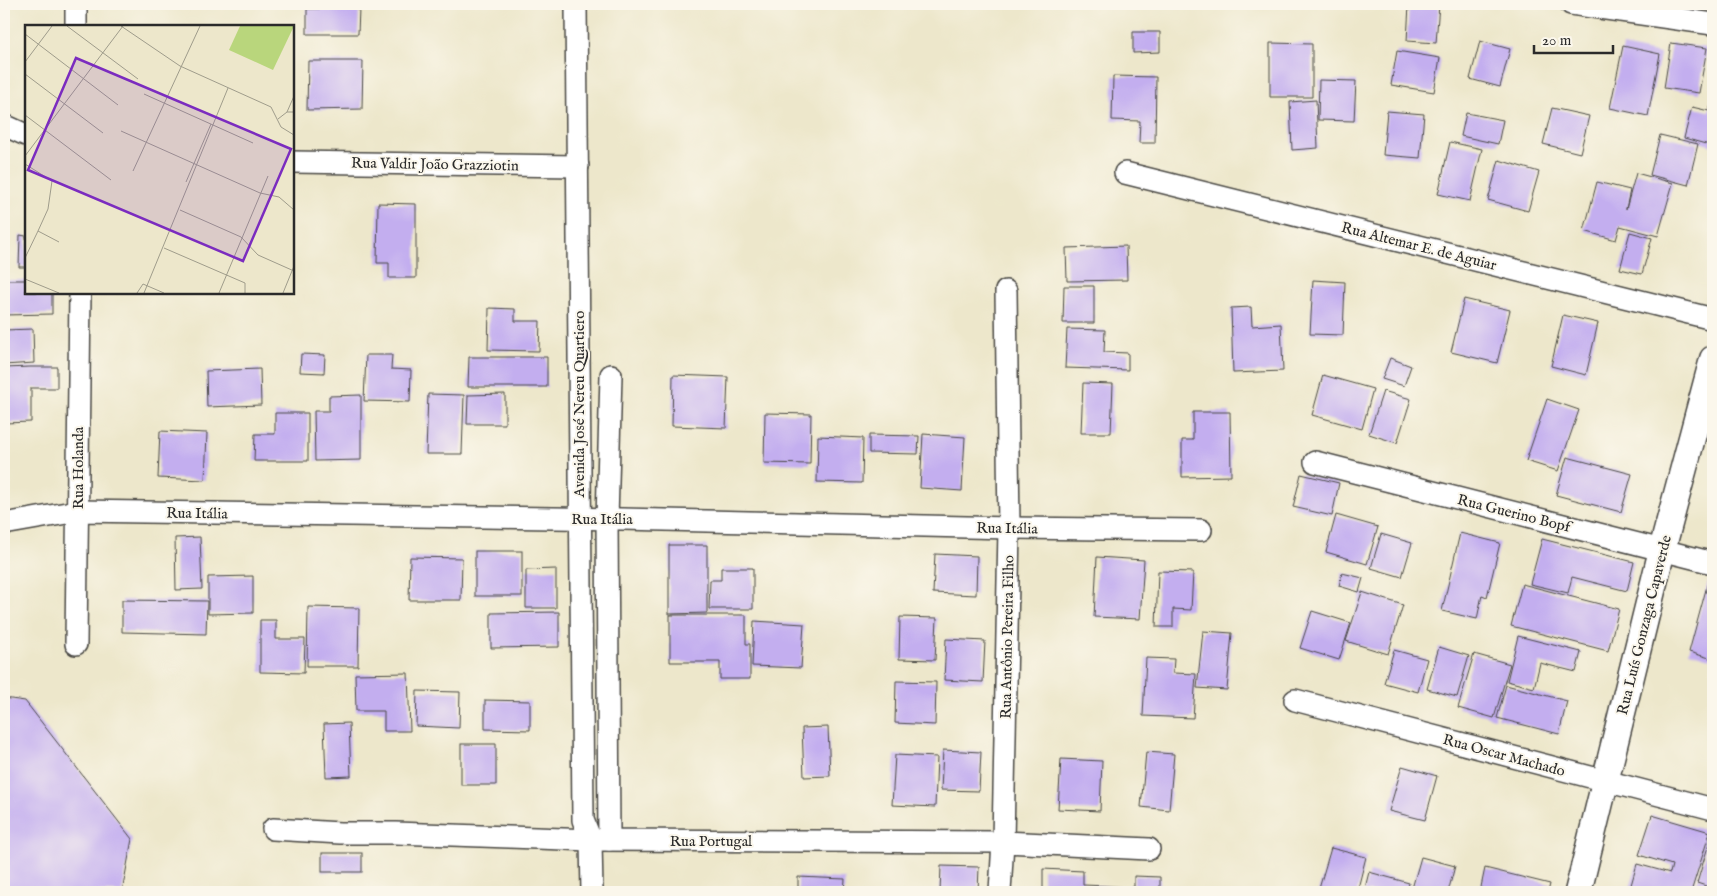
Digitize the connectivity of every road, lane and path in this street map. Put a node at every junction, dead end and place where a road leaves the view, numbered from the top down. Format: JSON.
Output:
{"nodes":[{"id":1,"x":76,"y":4,"type":"edge"},
{"id":2,"x":576,"y":4,"type":"edge"},
{"id":3,"x":1571,"y":4,"type":"edge"},
{"id":4,"x":1713,"y":24,"type":"edge"},
{"id":5,"x":76,"y":25,"type":"edge"},
{"id":6,"x":4,"y":125,"type":"edge"},
{"id":7,"x":25,"y":135,"type":"edge"},
{"id":8,"x":294,"y":162,"type":"edge"},
{"id":9,"x":578,"y":166,"type":"junction"},
{"id":10,"x":1125,"y":173,"type":"dead end"},
{"id":11,"x":1006,"y":291,"type":"dead end"},
{"id":12,"x":80,"y":294,"type":"edge"},
{"id":13,"x":1713,"y":319,"type":"edge"},
{"id":14,"x":1713,"y":359,"type":"edge"},
{"id":15,"x":611,"y":375,"type":"dead end"},
{"id":16,"x":1315,"y":462,"type":"dead end"},
{"id":17,"x":78,"y":510,"type":"junction"},
{"id":18,"x":580,"y":519,"type":"junction"},
{"id":19,"x":608,"y":519,"type":"junction"},
{"id":20,"x":4,"y":524,"type":"edge"},
{"id":21,"x":1009,"y":528,"type":"junction"},
{"id":22,"x":1201,"y":530,"type":"dead end"},
{"id":23,"x":1662,"y":550,"type":"junction"},
{"id":24,"x":1713,"y":563,"type":"edge"},
{"id":25,"x":76,"y":644,"type":"dead end"},
{"id":26,"x":1295,"y":700,"type":"dead end"},
{"id":27,"x":1605,"y":781,"type":"junction"},
{"id":28,"x":1713,"y":808,"type":"edge"},
{"id":29,"x":273,"y":829,"type":"dead end"},
{"id":30,"x":600,"y":840,"type":"junction"},
{"id":31,"x":1003,"y":842,"type":"junction"},
{"id":32,"x":1149,"y":849,"type":"dead end"},
{"id":33,"x":592,"y":892,"type":"edge"},
{"id":34,"x":1000,"y":892,"type":"edge"},
{"id":35,"x":1578,"y":892,"type":"edge"}],
"edges":[{"from":1,"to":5,"type":"street"},
{"from":2,"to":9,"type":"street","name":"Avenida José Nereu Quartiero"},
{"from":3,"to":4,"type":"street"},
{"from":6,"to":7,"type":"street"},
{"from":8,"to":9,"type":"street","name":"Rua Valdir João Grazziotin"},
{"from":9,"to":18,"type":"street","name":"Avenida José Nereu Quartiero"},
{"from":10,"to":13,"type":"street","name":"Rua Altemar E. de Aguiar"},
{"from":11,"to":21,"type":"street","name":"Rua Antônio Pereira Filho"},
{"from":12,"to":17,"type":"street","name":"Rua Holanda"},
{"from":14,"to":23,"type":"street","name":"Rua Luís Gonzaga Capaverde"},
{"from":15,"to":19,"type":"street","name":"Avenida José Nereu Quartiero"},
{"from":16,"to":23,"type":"street","name":"Rua Guerino Bopf"},
{"from":17,"to":18,"type":"street","name":"Rua Itália"},
{"from":17,"to":20,"type":"street","name":"Rua Itália"},
{"from":17,"to":25,"type":"street","name":"Rua Holanda"},
{"from":18,"to":19,"type":"street","name":"Rua Itália"},
{"from":18,"to":30,"type":"street","name":"Avenida José Nereu Quartiero"},
{"from":19,"to":21,"type":"street","name":"Rua Itália"},
{"from":19,"to":30,"type":"street","name":"Avenida José Nereu Quartiero"},
{"from":21,"to":22,"type":"street","name":"Rua Itália"},
{"from":21,"to":31,"type":"street","name":"Rua Antônio Pereira Filho"},
{"from":23,"to":24,"type":"street","name":"Rua Guerino Bopf"},
{"from":23,"to":27,"type":"street","name":"Rua Luís Gonzaga Capaverde"},
{"from":26,"to":27,"type":"street","name":"Rua Oscar Machado"},
{"from":27,"to":28,"type":"street","name":"Rua Oscar Machado"},
{"from":27,"to":35,"type":"street","name":"Rua Luís Gonzaga Capaverde"},
{"from":29,"to":30,"type":"street","name":"Rua Portugal"},
{"from":30,"to":31,"type":"street","name":"Rua Portugal"},
{"from":30,"to":33,"type":"street","name":"Avenida José Nereu Quartiero"},
{"from":31,"to":32,"type":"street","name":"Rua Portugal"},
{"from":31,"to":34,"type":"street","name":"Rua Antônio Pereira Filho"}]}
